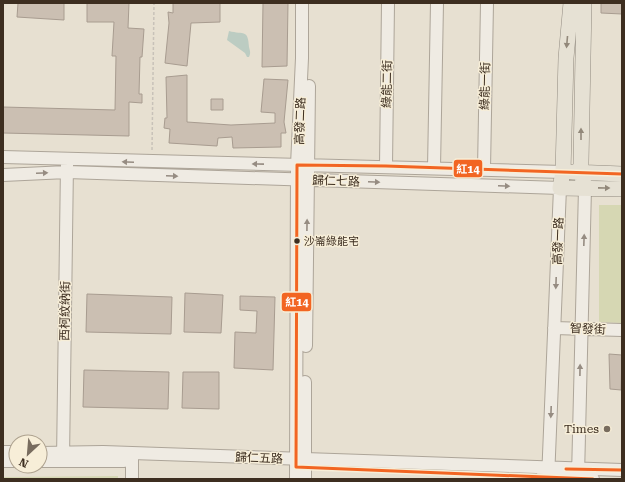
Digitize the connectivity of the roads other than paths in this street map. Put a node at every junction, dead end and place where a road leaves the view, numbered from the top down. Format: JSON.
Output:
{"nodes":[{"id":1,"x":302,"y":3,"type":"edge"},
{"id":2,"x":310,"y":3,"type":"edge"},
{"id":3,"x":388,"y":3,"type":"edge"},
{"id":4,"x":437,"y":3,"type":"edge"},
{"id":5,"x":487,"y":3,"type":"edge"},
{"id":6,"x":571,"y":3,"type":"edge"},
{"id":7,"x":584,"y":3,"type":"edge"},
{"id":8,"x":3,"y":157,"type":"edge"},
{"id":9,"x":68,"y":160,"type":"junction"},
{"id":10,"x":303,"y":165,"type":"junction"},
{"id":11,"x":386,"y":166,"type":"junction"},
{"id":12,"x":434,"y":168,"type":"junction"},
{"id":13,"x":484,"y":169,"type":"junction"},
{"id":14,"x":67,"y":172,"type":"junction"},
{"id":15,"x":563,"y":172,"type":"junction"},
{"id":16,"x":581,"y":173,"type":"junction"},
{"id":17,"x":622,"y":174,"type":"edge"},
{"id":18,"x":3,"y":175,"type":"edge"},
{"id":19,"x":302,"y":180,"type":"junction"},
{"id":20,"x":560,"y":188,"type":"junction"},
{"id":21,"x":585,"y":188,"type":"junction"},
{"id":22,"x":622,"y":189,"type":"edge"},
{"id":23,"x":554,"y":328,"type":"junction"},
{"id":24,"x":581,"y":329,"type":"junction"},
{"id":25,"x":622,"y":330,"type":"edge"},
{"id":26,"x":48,"y":454,"type":"edge"},
{"id":27,"x":63,"y":457,"type":"junction"},
{"id":28,"x":132,"y":457,"type":"junction"},
{"id":29,"x":48,"y":460,"type":"edge"},
{"id":30,"x":300,"y":469,"type":"edge"},
{"id":31,"x":622,"y":470,"type":"edge"},
{"id":32,"x":548,"y":475,"type":"edge"},
{"id":33,"x":578,"y":476,"type":"edge"},
{"id":34,"x":132,"y":479,"type":"edge"},
{"id":35,"x":593,"y":479,"type":"edge"}],
"edges":[{"from":1,"to":10,"type":"street","name":"高發二路"},
{"from":2,"to":10,"type":"street","name":"高發二路"},
{"from":3,"to":11,"type":"street","name":"綠能二街"},
{"from":4,"to":12,"type":"street"},
{"from":5,"to":13,"type":"street","name":"綠能一街"},
{"from":6,"to":15,"type":"main road","name":"高發一路","one_way":true},
{"from":16,"to":7,"type":"main road","one_way":true},
{"from":8,"to":9,"type":"street","name":"歸仁七路"},
{"from":10,"to":9,"type":"street","name":"歸仁七路","one_way":true},
{"from":9,"to":14,"type":"street","name":"西柯紋納街"},
{"from":10,"to":11,"type":"street","name":"歸仁七路"},
{"from":10,"to":19,"type":"street","name":"高發二路"},
{"from":11,"to":12,"type":"street","name":"歸仁七路"},
{"from":12,"to":13,"type":"street","name":"歸仁七路"},
{"from":13,"to":15,"type":"street","name":"歸仁七路"},
{"from":18,"to":14,"type":"street","name":"歸仁七路","one_way":true},
{"from":14,"to":19,"type":"street","name":"歸仁七路","one_way":true},
{"from":14,"to":27,"type":"street","name":"西柯紋納街"},
{"from":15,"to":16,"type":"main road","name":"歸仁七路"},
{"from":15,"to":20,"type":"main road","name":"高發一路"},
{"from":16,"to":17,"type":"main road","name":"歸仁七路"},
{"from":16,"to":21,"type":"main road"},
{"from":19,"to":20,"type":"street","name":"歸仁七路","one_way":true},
{"from":19,"to":30,"type":"street","name":"高發二路"},
{"from":20,"to":21,"type":"main road","name":"歸仁七路"},
{"from":20,"to":23,"type":"street","name":"高發一路","one_way":true},
{"from":21,"to":22,"type":"main road","name":"歸仁七路","one_way":true},
{"from":24,"to":21,"type":"street","one_way":true},
{"from":23,"to":24,"type":"street","name":"智發街"},
{"from":23,"to":32,"type":"street","name":"高發一路","one_way":true},
{"from":24,"to":25,"type":"street","name":"智發街"},
{"from":33,"to":24,"type":"street","one_way":true},
{"from":26,"to":27,"type":"street","name":"歸仁五路"},
{"from":27,"to":28,"type":"street","name":"歸仁五路"},
{"from":27,"to":29,"type":"street","name":"歸仁五路"},
{"from":28,"to":30,"type":"street","name":"歸仁五路"},
{"from":28,"to":34,"type":"street"},
{"from":30,"to":32,"type":"street","name":"歸仁五路"},
{"from":31,"to":33,"type":"street","name":"歸仁五路"},
{"from":32,"to":33,"type":"street","name":"歸仁五路"},
{"from":33,"to":35,"type":"street","name":"歸仁五路"}]}
